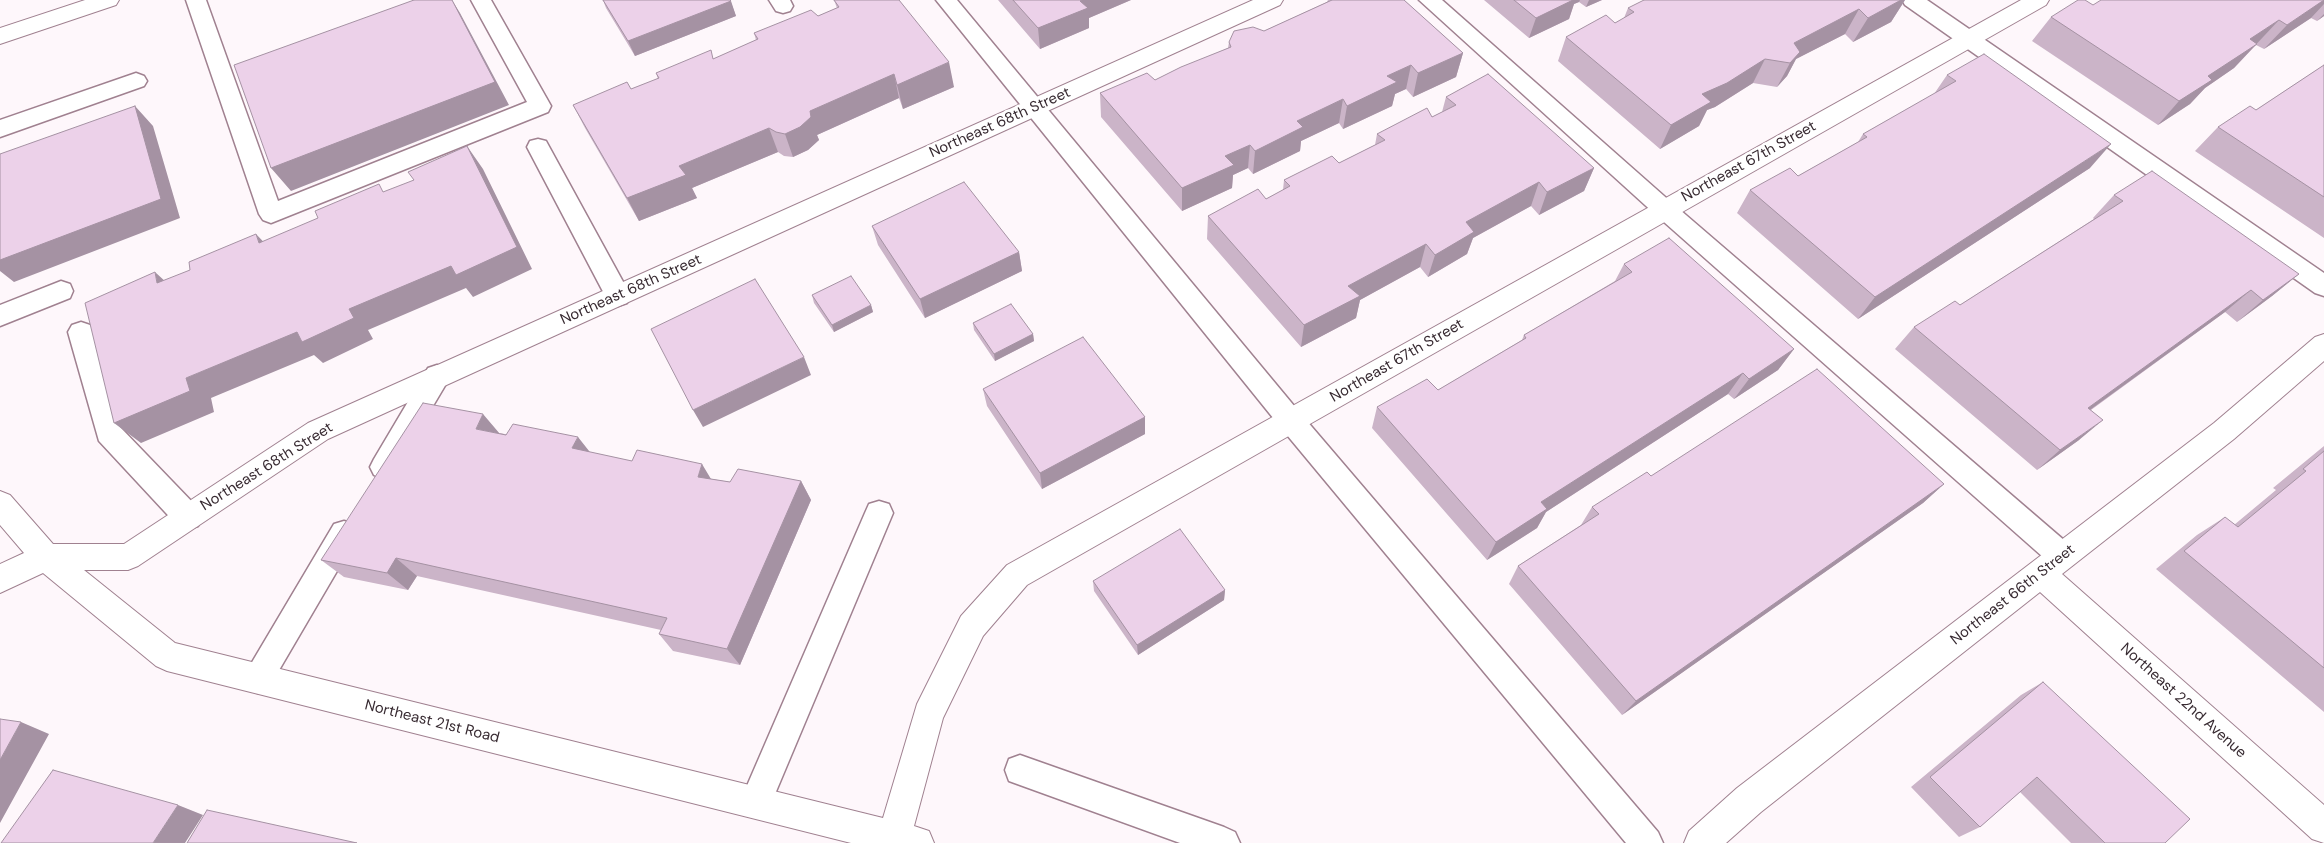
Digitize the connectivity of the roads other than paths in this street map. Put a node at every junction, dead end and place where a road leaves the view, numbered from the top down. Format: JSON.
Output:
{"nodes":[{"id":1,"x":108,"y":0,"type":"edge"},
{"id":2,"x":196,"y":0,"type":"edge"},
{"id":3,"x":481,"y":0,"type":"edge"},
{"id":4,"x":946,"y":0,"type":"edge"},
{"id":5,"x":1272,"y":0,"type":"edge"},
{"id":6,"x":1429,"y":0,"type":"edge"},
{"id":7,"x":1912,"y":0,"type":"edge"},
{"id":8,"x":2038,"y":0,"type":"edge"},
{"id":9,"x":0,"y":36,"type":"edge"},
{"id":10,"x":1969,"y":39,"type":"junction"},
{"id":11,"x":136,"y":81,"type":"dead end"},
{"id":12,"x":1034,"y":107,"type":"junction"},
{"id":13,"x":0,"y":129,"type":"edge"},
{"id":14,"x":538,"y":147,"type":"dead end"},
{"id":15,"x":1664,"y":209,"type":"junction"},
{"id":16,"x":2324,"y":286,"type":"edge"},
{"id":17,"x":61,"y":291,"type":"dead end"},
{"id":18,"x":618,"y":296,"type":"junction"},
{"id":19,"x":0,"y":316,"type":"edge"},
{"id":20,"x":81,"y":332,"type":"dead end"},
{"id":21,"x":2324,"y":345,"type":"edge"},
{"id":22,"x":437,"y":376,"type":"junction"},
{"id":23,"x":1291,"y":421,"type":"junction"},
{"id":24,"x":372,"y":486,"type":"edge"},
{"id":25,"x":0,"y":504,"type":"edge"},
{"id":26,"x":358,"y":511,"type":"edge"},
{"id":27,"x":879,"y":513,"type":"dead end"},
{"id":28,"x":188,"y":517,"type":"junction"},
{"id":29,"x":46,"y":557,"type":"junction"},
{"id":30,"x":2052,"y":565,"type":"junction"},
{"id":31,"x":0,"y":579,"type":"edge"},
{"id":32,"x":258,"y":678,"type":"junction"},
{"id":33,"x":1020,"y":770,"type":"dead end"},
{"id":34,"x":756,"y":802,"type":"junction"},
{"id":35,"x":2324,"y":828,"type":"edge"},
{"id":36,"x":902,"y":841,"type":"edge"},
{"id":37,"x":1224,"y":843,"type":"edge"},
{"id":38,"x":1647,"y":843,"type":"edge"},
{"id":39,"x":1701,"y":843,"type":"edge"}],
"edges":[{"from":1,"to":9,"type":"street"},
{"from":2,"to":3,"type":"lane"},
{"from":4,"to":12,"type":"lane"},
{"from":5,"to":12,"type":"street","name":"Northeast 68th Street"},
{"from":6,"to":15,"type":"lane"},
{"from":7,"to":10,"type":"lane"},
{"from":8,"to":10,"type":"street","name":"Northeast 67th Street"},
{"from":10,"to":15,"type":"street","name":"Northeast 67th Street"},
{"from":10,"to":16,"type":"lane"},
{"from":11,"to":13,"type":"lane"},
{"from":12,"to":18,"type":"street","name":"Northeast 68th Street"},
{"from":12,"to":23,"type":"lane"},
{"from":14,"to":18,"type":"lane"},
{"from":15,"to":23,"type":"street","name":"Northeast 67th Street"},
{"from":15,"to":30,"type":"lane"},
{"from":17,"to":19,"type":"lane"},
{"from":18,"to":22,"type":"street","name":"Northeast 68th Street"},
{"from":20,"to":28,"type":"lane"},
{"from":21,"to":30,"type":"street","name":"Northeast 66th Street"},
{"from":22,"to":24,"type":"lane"},
{"from":22,"to":28,"type":"street","name":"Northeast 68th Street"},
{"from":23,"to":36,"type":"street","name":"Northeast 67th Street"},
{"from":23,"to":38,"type":"lane"},
{"from":25,"to":29,"type":"street","name":"Northeast 21st Road"},
{"from":26,"to":32,"type":"lane"},
{"from":27,"to":34,"type":"lane"},
{"from":28,"to":29,"type":"street","name":"Northeast 68th Street"},
{"from":29,"to":31,"type":"street","name":"Northeast 68th Street"},
{"from":29,"to":32,"type":"street","name":"Northeast 21st Road"},
{"from":30,"to":35,"type":"street","name":"Northeast 22nd Avenue"},
{"from":30,"to":39,"type":"street","name":"Northeast 66th Street"},
{"from":32,"to":34,"type":"street","name":"Northeast 21st Road"},
{"from":33,"to":37,"type":"lane"},
{"from":34,"to":36,"type":"street","name":"Northeast 21st Road"}]}
